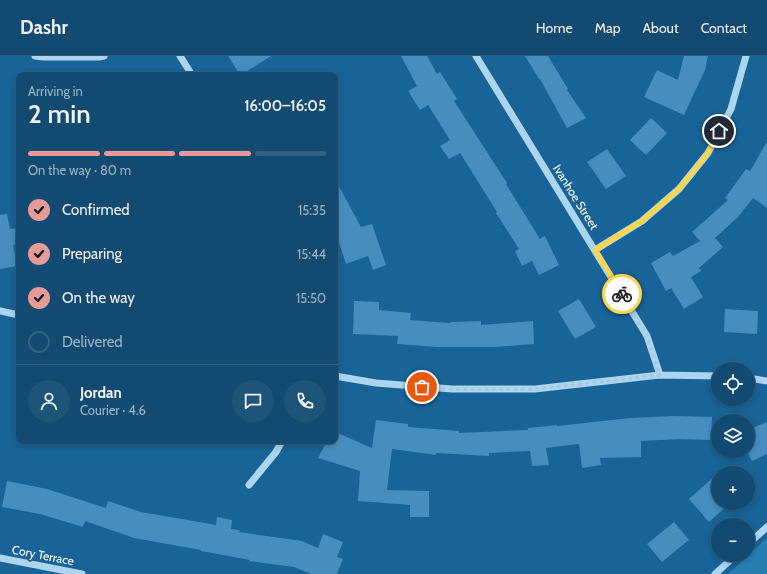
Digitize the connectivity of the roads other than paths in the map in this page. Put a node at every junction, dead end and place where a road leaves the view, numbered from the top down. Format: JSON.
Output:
{"nodes":[{"id":1,"x":35,"y":56,"type":"edge"},
{"id":2,"x":104,"y":56,"type":"edge"},
{"id":3,"x":180,"y":56,"type":"edge"},
{"id":4,"x":476,"y":56,"type":"edge"},
{"id":5,"x":746,"y":56,"type":"edge"},
{"id":6,"x":190,"y":72,"type":"edge"},
{"id":7,"x":595,"y":250,"type":"junction"},
{"id":8,"x":0,"y":311,"type":"edge"},
{"id":9,"x":16,"y":314,"type":"edge"},
{"id":10,"x":660,"y":375,"type":"junction"},
{"id":11,"x":711,"y":376,"type":"edge"},
{"id":12,"x":338,"y":377,"type":"edge"},
{"id":13,"x":755,"y":379,"type":"edge"},
{"id":14,"x":767,"y":381,"type":"edge"},
{"id":15,"x":280,"y":444,"type":"edge"},
{"id":16,"x":249,"y":485,"type":"dead end"},
{"id":17,"x":767,"y":527,"type":"edge"},
{"id":18,"x":755,"y":538,"type":"edge"},
{"id":19,"x":0,"y":558,"type":"edge"},
{"id":20,"x":728,"y":562,"type":"edge"},
{"id":21,"x":82,"y":574,"type":"edge"},
{"id":22,"x":715,"y":574,"type":"edge"}],
"edges":[{"from":1,"to":2,"type":"street"},
{"from":3,"to":6,"type":"street"},
{"from":4,"to":7,"type":"street","name":"Ivanhoe Street"},
{"from":5,"to":7,"type":"street"},
{"from":7,"to":10,"type":"street","name":"Ivanhoe Street"},
{"from":8,"to":9,"type":"street"},
{"from":10,"to":11,"type":"street"},
{"from":10,"to":12,"type":"street"},
{"from":13,"to":14,"type":"street"},
{"from":15,"to":16,"type":"street"},
{"from":17,"to":18,"type":"street"},
{"from":19,"to":21,"type":"street","name":"Cory Terrace"},
{"from":20,"to":22,"type":"street"}]}
